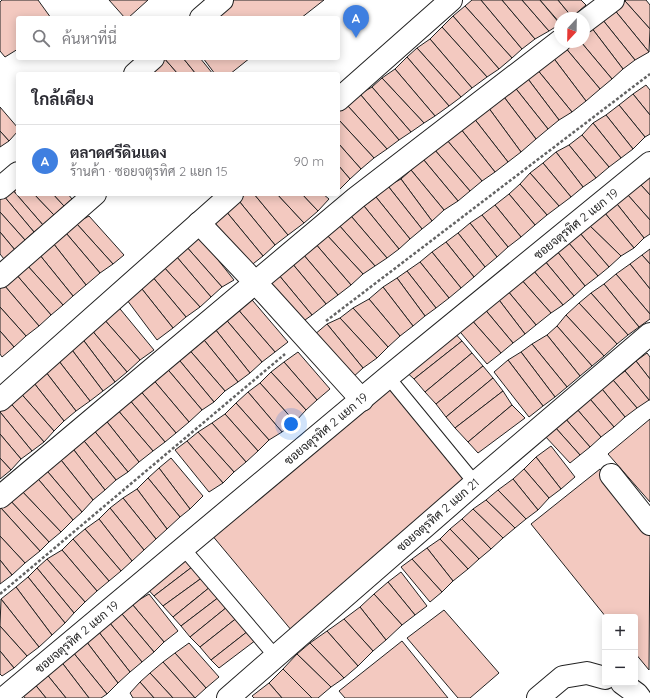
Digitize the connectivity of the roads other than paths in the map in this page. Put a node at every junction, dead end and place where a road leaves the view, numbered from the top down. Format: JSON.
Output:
{"nodes":[{"id":1,"x":222,"y":0,"type":"edge"},
{"id":2,"x":451,"y":0,"type":"edge"},
{"id":3,"x":613,"y":0,"type":"edge"},
{"id":4,"x":203,"y":16,"type":"edge"},
{"id":5,"x":590,"y":17,"type":"edge"},
{"id":6,"x":554,"y":46,"type":"edge"},
{"id":7,"x":151,"y":60,"type":"edge"},
{"id":8,"x":136,"y":72,"type":"edge"},
{"id":9,"x":340,"y":98,"type":"edge"},
{"id":10,"x":650,"y":163,"type":"edge"},
{"id":11,"x":16,"y":175,"type":"edge"},
{"id":12,"x":0,"y":188,"type":"edge"},
{"id":13,"x":93,"y":196,"type":"edge"},
{"id":14,"x":230,"y":196,"type":"edge"},
{"id":15,"x":199,"y":223,"type":"junction"},
{"id":16,"x":0,"y":277,"type":"edge"},
{"id":17,"x":255,"y":282,"type":"junction"},
{"id":18,"x":650,"y":334,"type":"edge"},
{"id":19,"x":388,"y":377,"type":"junction"},
{"id":20,"x":0,"y":400,"type":"edge"},
{"id":21,"x":362,"y":400,"type":"junction"},
{"id":22,"x":611,"y":475,"type":"dead end"},
{"id":23,"x":476,"y":483,"type":"junction"},
{"id":24,"x":0,"y":497,"type":"edge"},
{"id":25,"x":650,"y":524,"type":"edge"},
{"id":26,"x":183,"y":548,"type":"junction"},
{"id":27,"x":276,"y":656,"type":"junction"},
{"id":28,"x":602,"y":677,"type":"edge"},
{"id":29,"x":626,"y":686,"type":"edge"},
{"id":30,"x":4,"y":698,"type":"edge"},
{"id":31,"x":228,"y":698,"type":"edge"},
{"id":32,"x":538,"y":698,"type":"edge"},
{"id":33,"x":640,"y":698,"type":"edge"}],
"edges":[{"from":1,"to":4,"type":"street"},
{"from":2,"to":9,"type":"street"},
{"from":3,"to":5,"type":"street"},
{"from":6,"to":17,"type":"street"},
{"from":7,"to":8,"type":"street"},
{"from":10,"to":19,"type":"street","name":"ซอยจตุรทิศ 2 แยก 19"},
{"from":11,"to":12,"type":"street"},
{"from":13,"to":16,"type":"street"},
{"from":14,"to":15,"type":"street"},
{"from":15,"to":17,"type":"street"},
{"from":15,"to":20,"type":"street"},
{"from":17,"to":21,"type":"street"},
{"from":17,"to":24,"type":"street"},
{"from":18,"to":23,"type":"street","name":"ซอยจตุรทิศ 2 แยก 21"},
{"from":19,"to":21,"type":"street","name":"ซอยจตุรทิศ 2 แยก 19"},
{"from":19,"to":23,"type":"lane"},
{"from":21,"to":26,"type":"street","name":"ซอยจตุรทิศ 2 แยก 19"},
{"from":22,"to":25,"type":"street"},
{"from":23,"to":27,"type":"street","name":"ซอยจตุรทิศ 2 แยก 21"},
{"from":26,"to":27,"type":"lane"},
{"from":26,"to":30,"type":"street","name":"ซอยจตุรทิศ 2 แยก 19"},
{"from":27,"to":31,"type":"street","name":"ซอยจตุรทิศ 2 แยก 21"},
{"from":28,"to":32,"type":"street"},
{"from":29,"to":33,"type":"street"}]}
